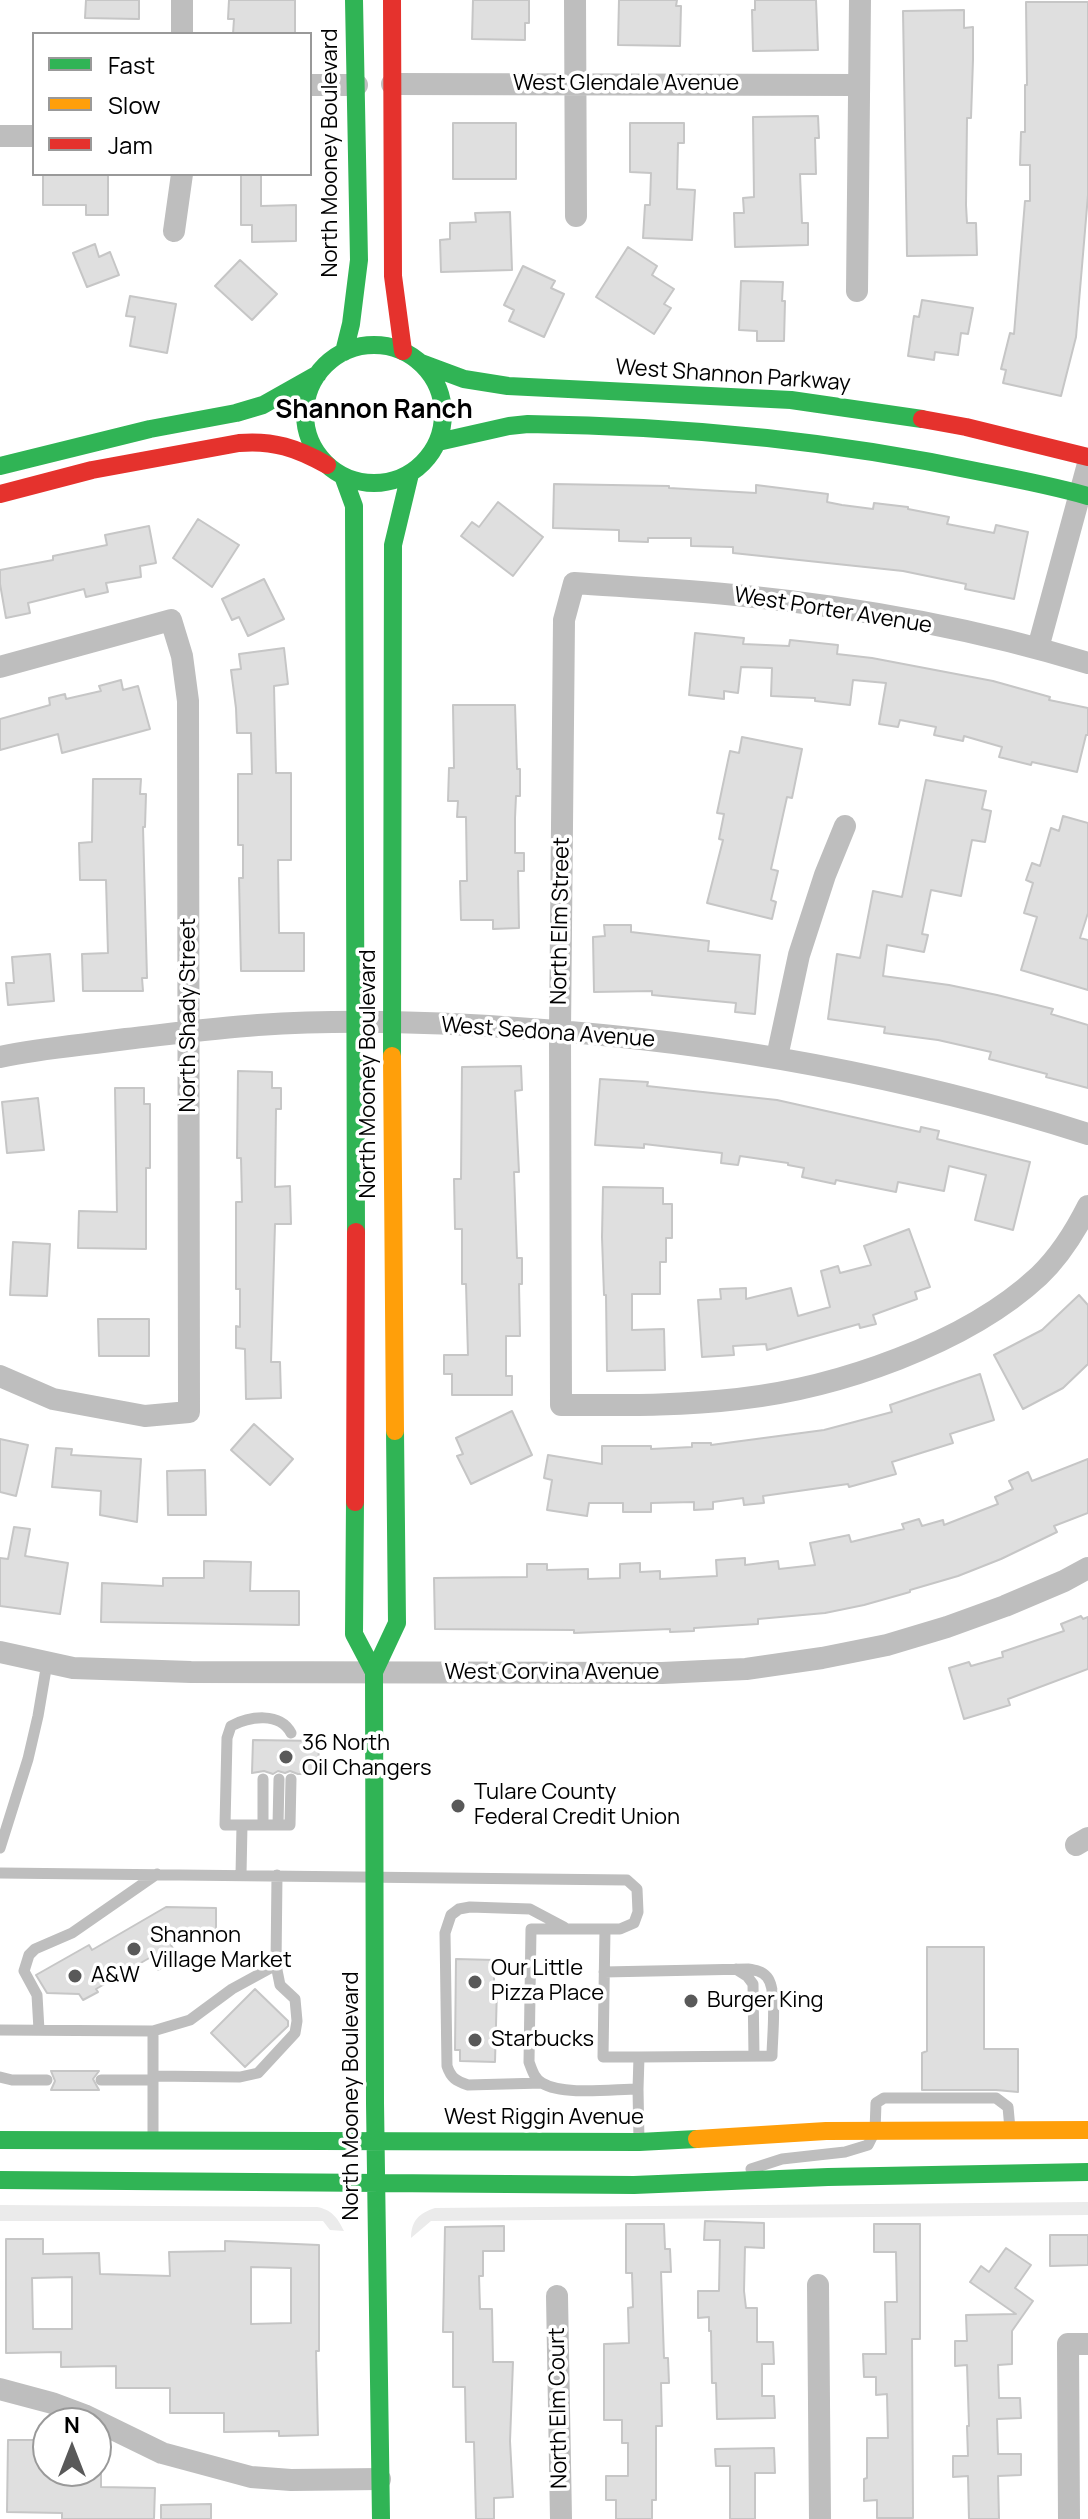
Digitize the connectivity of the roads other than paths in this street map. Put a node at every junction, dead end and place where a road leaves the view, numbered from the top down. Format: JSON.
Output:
{"nodes":[{"id":1,"x":182,"y":0,"type":"edge"},
{"id":2,"x":354,"y":0,"type":"edge"},
{"id":3,"x":392,"y":0,"type":"edge"},
{"id":4,"x":575,"y":0,"type":"edge"},
{"id":5,"x":860,"y":0,"type":"edge"},
{"id":6,"x":182,"y":32,"type":"edge"},
{"id":7,"x":374,"y":53,"type":"dead end"},
{"id":8,"x":392,"y":84,"type":"junction"},
{"id":9,"x":576,"y":84,"type":"junction"},
{"id":10,"x":312,"y":85,"type":"edge"},
{"id":11,"x":357,"y":85,"type":"junction"},
{"id":12,"x":859,"y":85,"type":"junction"},
{"id":13,"x":0,"y":136,"type":"edge"},
{"id":14,"x":32,"y":136,"type":"edge"},
{"id":15,"x":392,"y":174,"type":"junction"},
{"id":16,"x":182,"y":176,"type":"edge"},
{"id":17,"x":576,"y":216,"type":"dead end"},
{"id":18,"x":174,"y":231,"type":"dead end"},
{"id":19,"x":857,"y":291,"type":"dead end"},
{"id":20,"x":403,"y":351,"type":"junction"},
{"id":21,"x":344,"y":352,"type":"junction"},
{"id":22,"x":421,"y":363,"type":"junction"},
{"id":23,"x":318,"y":374,"type":"junction"},
{"id":24,"x":438,"y":442,"type":"junction"},
{"id":25,"x":1088,"y":457,"type":"edge"},
{"id":26,"x":1088,"y":464,"type":"edge"},
{"id":27,"x":0,"y":466,"type":"edge"},
{"id":28,"x":336,"y":471,"type":"junction"},
{"id":29,"x":410,"y":474,"type":"junction"},
{"id":30,"x":0,"y":494,"type":"edge"},
{"id":31,"x":1084,"y":495,"type":"edge"},
{"id":32,"x":574,"y":583,"type":"joint"},
{"id":33,"x":1038,"y":648,"type":"junction"},
{"id":34,"x":1088,"y":663,"type":"edge"},
{"id":35,"x":0,"y":667,"type":"edge"},
{"id":36,"x":845,"y":826,"type":"dead end"},
{"id":37,"x":392,"y":1022,"type":"junction"},
{"id":38,"x":357,"y":1023,"type":"junction"},
{"id":39,"x":189,"y":1031,"type":"junction"},
{"id":40,"x":560,"y":1031,"type":"junction"},
{"id":41,"x":0,"y":1057,"type":"edge"},
{"id":42,"x":777,"y":1057,"type":"junction"},
{"id":43,"x":1088,"y":1134,"type":"edge"},
{"id":44,"x":1088,"y":1206,"type":"edge"},
{"id":45,"x":0,"y":1376,"type":"edge"},
{"id":46,"x":1088,"y":1568,"type":"edge"},
{"id":47,"x":0,"y":1652,"type":"edge"},
{"id":48,"x":47,"y":1663,"type":"junction"},
{"id":49,"x":374,"y":1672,"type":"junction"},
{"id":50,"x":250,"y":1720,"type":"junction"},
{"id":51,"x":263,"y":1732,"type":"dead end"},
{"id":52,"x":285,"y":1733,"type":"dead end"},
{"id":53,"x":263,"y":1779,"type":"dead end"},
{"id":54,"x":285,"y":1779,"type":"dead end"},
{"id":55,"x":4,"y":1815,"type":"edge"},
{"id":56,"x":242,"y":1825,"type":"junction"},
{"id":57,"x":263,"y":1825,"type":"junction"},
{"id":58,"x":0,"y":1848,"type":"edge"},
{"id":59,"x":0,"y":1873,"type":"edge"},
{"id":60,"x":158,"y":1874,"type":"junction"},
{"id":61,"x":241,"y":1875,"type":"junction"},
{"id":62,"x":277,"y":1875,"type":"junction"},
{"id":63,"x":376,"y":1876,"type":"junction"},
{"id":64,"x":568,"y":1929,"type":"junction"},
{"id":65,"x":605,"y":1929,"type":"junction"},
{"id":66,"x":276,"y":1965,"type":"junction"},
{"id":67,"x":736,"y":1969,"type":"junction"},
{"id":68,"x":604,"y":1972,"type":"junction"},
{"id":69,"x":0,"y":2030,"type":"edge"},
{"id":70,"x":39,"y":2030,"type":"junction"},
{"id":71,"x":153,"y":2031,"type":"junction"},
{"id":72,"x":754,"y":2056,"type":"junction"},
{"id":73,"x":639,"y":2057,"type":"junction"},
{"id":74,"x":529,"y":2062,"type":"junction"},
{"id":75,"x":0,"y":2077,"type":"edge"},
{"id":76,"x":153,"y":2078,"type":"junction"},
{"id":77,"x":47,"y":2080,"type":"dead end"},
{"id":78,"x":101,"y":2080,"type":"dead end"},
{"id":79,"x":542,"y":2083,"type":"junction"},
{"id":80,"x":522,"y":2084,"type":"junction"},
{"id":81,"x":638,"y":2089,"type":"junction"},
{"id":82,"x":1010,"y":2130,"type":"junction"},
{"id":83,"x":1088,"y":2130,"type":"edge"},
{"id":84,"x":875,"y":2131,"type":"junction"},
{"id":85,"x":0,"y":2140,"type":"edge"},
{"id":86,"x":153,"y":2140,"type":"junction"},
{"id":87,"x":376,"y":2142,"type":"junction"},
{"id":88,"x":639,"y":2142,"type":"junction"},
{"id":89,"x":1088,"y":2172,"type":"edge"},
{"id":90,"x":0,"y":2180,"type":"edge"},
{"id":91,"x":727,"y":2181,"type":"junction"},
{"id":92,"x":376,"y":2183,"type":"junction"},
{"id":93,"x":818,"y":2285,"type":"dead end"},
{"id":94,"x":557,"y":2296,"type":"dead end"},
{"id":95,"x":1078,"y":2344,"type":"edge"},
{"id":96,"x":0,"y":2389,"type":"edge"},
{"id":97,"x":380,"y":2479,"type":"junction"},
{"id":98,"x":381,"y":2519,"type":"edge"},
{"id":99,"x":561,"y":2519,"type":"edge"},
{"id":100,"x":820,"y":2519,"type":"edge"},
{"id":101,"x":1069,"y":2519,"type":"edge"}],
"edges":[{"from":1,"to":6,"type":"street"},
{"from":2,"to":11,"type":"street","name":"North Mooney Boulevard"},
{"from":3,"to":8,"type":"street"},
{"from":4,"to":9,"type":"street"},
{"from":5,"to":12,"type":"street"},
{"from":7,"to":8,"type":"street"},
{"from":8,"to":9,"type":"street","name":"West Glendale Avenue"},
{"from":8,"to":15,"type":"street"},
{"from":9,"to":12,"type":"street","name":"West Glendale Avenue"},
{"from":9,"to":17,"type":"street"},
{"from":10,"to":11,"type":"street"},
{"from":11,"to":15,"type":"street"},
{"from":11,"to":21,"type":"street","name":"North Mooney Boulevard"},
{"from":12,"to":19,"type":"street"},
{"from":13,"to":14,"type":"street"},
{"from":15,"to":20,"type":"street"},
{"from":16,"to":18,"type":"street"},
{"from":20,"to":21,"type":"street"},
{"from":20,"to":22,"type":"street"},
{"from":21,"to":23,"type":"street"},
{"from":22,"to":24,"type":"street"},
{"from":22,"to":25,"type":"street","name":"West Shannon Parkway"},
{"from":23,"to":27,"type":"street"},
{"from":23,"to":28,"type":"street"},
{"from":24,"to":29,"type":"street"},
{"from":24,"to":31,"type":"street"},
{"from":26,"to":31,"type":"street"},
{"from":28,"to":29,"type":"street"},
{"from":28,"to":30,"type":"street"},
{"from":28,"to":38,"type":"street","name":"North Mooney Boulevard"},
{"from":29,"to":37,"type":"street","name":"North Mooney Boulevard"},
{"from":31,"to":33,"type":"street"},
{"from":32,"to":33,"type":"street","name":"West Porter Avenue"},
{"from":32,"to":40,"type":"street","name":"North Elm Street"},
{"from":33,"to":34,"type":"street","name":"West Porter Avenue"},
{"from":35,"to":39,"type":"street","name":"North Shady Street"},
{"from":36,"to":42,"type":"street"},
{"from":37,"to":38,"type":"street","name":"West Sedona Avenue"},
{"from":37,"to":40,"type":"street","name":"West Sedona Avenue"},
{"from":37,"to":49,"type":"street","name":"North Mooney Boulevard"},
{"from":38,"to":39,"type":"street","name":"West Sedona Avenue"},
{"from":38,"to":49,"type":"street","name":"North Mooney Boulevard"},
{"from":39,"to":41,"type":"street","name":"West Sedona Avenue"},
{"from":39,"to":45,"type":"street","name":"North Shady Street"},
{"from":40,"to":42,"type":"street","name":"West Sedona Avenue"},
{"from":40,"to":44,"type":"street","name":"North Elm Street"},
{"from":42,"to":43,"type":"street","name":"West Sedona Avenue"},
{"from":46,"to":49,"type":"street","name":"West Corvina Avenue"},
{"from":47,"to":48,"type":"street","name":"West Corvina Avenue"},
{"from":48,"to":49,"type":"street","name":"West Corvina Avenue"},
{"from":48,"to":55,"type":"lane"},
{"from":49,"to":63,"type":"street","name":"North Mooney Boulevard"},
{"from":50,"to":51,"type":"lane"},
{"from":50,"to":52,"type":"lane"},
{"from":50,"to":56,"type":"lane"},
{"from":53,"to":57,"type":"lane"},
{"from":54,"to":57,"type":"lane"},
{"from":55,"to":58,"type":"lane"},
{"from":56,"to":57,"type":"lane"},
{"from":56,"to":61,"type":"lane"},
{"from":59,"to":60,"type":"lane"},
{"from":60,"to":61,"type":"lane"},
{"from":60,"to":70,"type":"lane"},
{"from":61,"to":62,"type":"lane"},
{"from":62,"to":63,"type":"lane"},
{"from":62,"to":66,"type":"lane"},
{"from":63,"to":65,"type":"lane"},
{"from":63,"to":87,"type":"street","name":"North Mooney Boulevard"},
{"from":64,"to":65,"type":"lane"},
{"from":64,"to":74,"type":"lane"},
{"from":64,"to":80,"type":"lane"},
{"from":65,"to":68,"type":"lane"},
{"from":66,"to":71,"type":"lane"},
{"from":66,"to":76,"type":"lane"},
{"from":67,"to":68,"type":"lane"},
{"from":67,"to":72,"type":"lane"},
{"from":67,"to":72,"type":"lane"},
{"from":68,"to":73,"type":"lane"},
{"from":69,"to":70,"type":"lane"},
{"from":70,"to":71,"type":"lane"},
{"from":71,"to":76,"type":"lane"},
{"from":72,"to":73,"type":"lane"},
{"from":73,"to":81,"type":"lane"},
{"from":74,"to":79,"type":"lane"},
{"from":74,"to":80,"type":"lane"},
{"from":75,"to":77,"type":"lane"},
{"from":76,"to":78,"type":"lane"},
{"from":76,"to":86,"type":"lane"},
{"from":79,"to":80,"type":"lane"},
{"from":79,"to":81,"type":"lane"},
{"from":81,"to":88,"type":"lane"},
{"from":82,"to":83,"type":"street","name":"West Riggin Avenue"},
{"from":82,"to":84,"type":"street","name":"West Riggin Avenue"},
{"from":82,"to":84,"type":"lane"},
{"from":84,"to":88,"type":"street","name":"West Riggin Avenue"},
{"from":84,"to":91,"type":"lane"},
{"from":85,"to":86,"type":"street","name":"West Riggin Avenue"},
{"from":86,"to":87,"type":"street","name":"West Riggin Avenue"},
{"from":87,"to":88,"type":"street","name":"West Riggin Avenue"},
{"from":87,"to":92,"type":"street","name":"North Mooney Boulevard"},
{"from":89,"to":91,"type":"street"},
{"from":90,"to":92,"type":"street"},
{"from":91,"to":92,"type":"street"},
{"from":92,"to":97,"type":"street","name":"North Mooney Boulevard"},
{"from":93,"to":100,"type":"street"},
{"from":94,"to":99,"type":"street","name":"North Elm Court"},
{"from":95,"to":101,"type":"street"},
{"from":96,"to":97,"type":"street"},
{"from":97,"to":98,"type":"street","name":"North Mooney Boulevard"}]}
